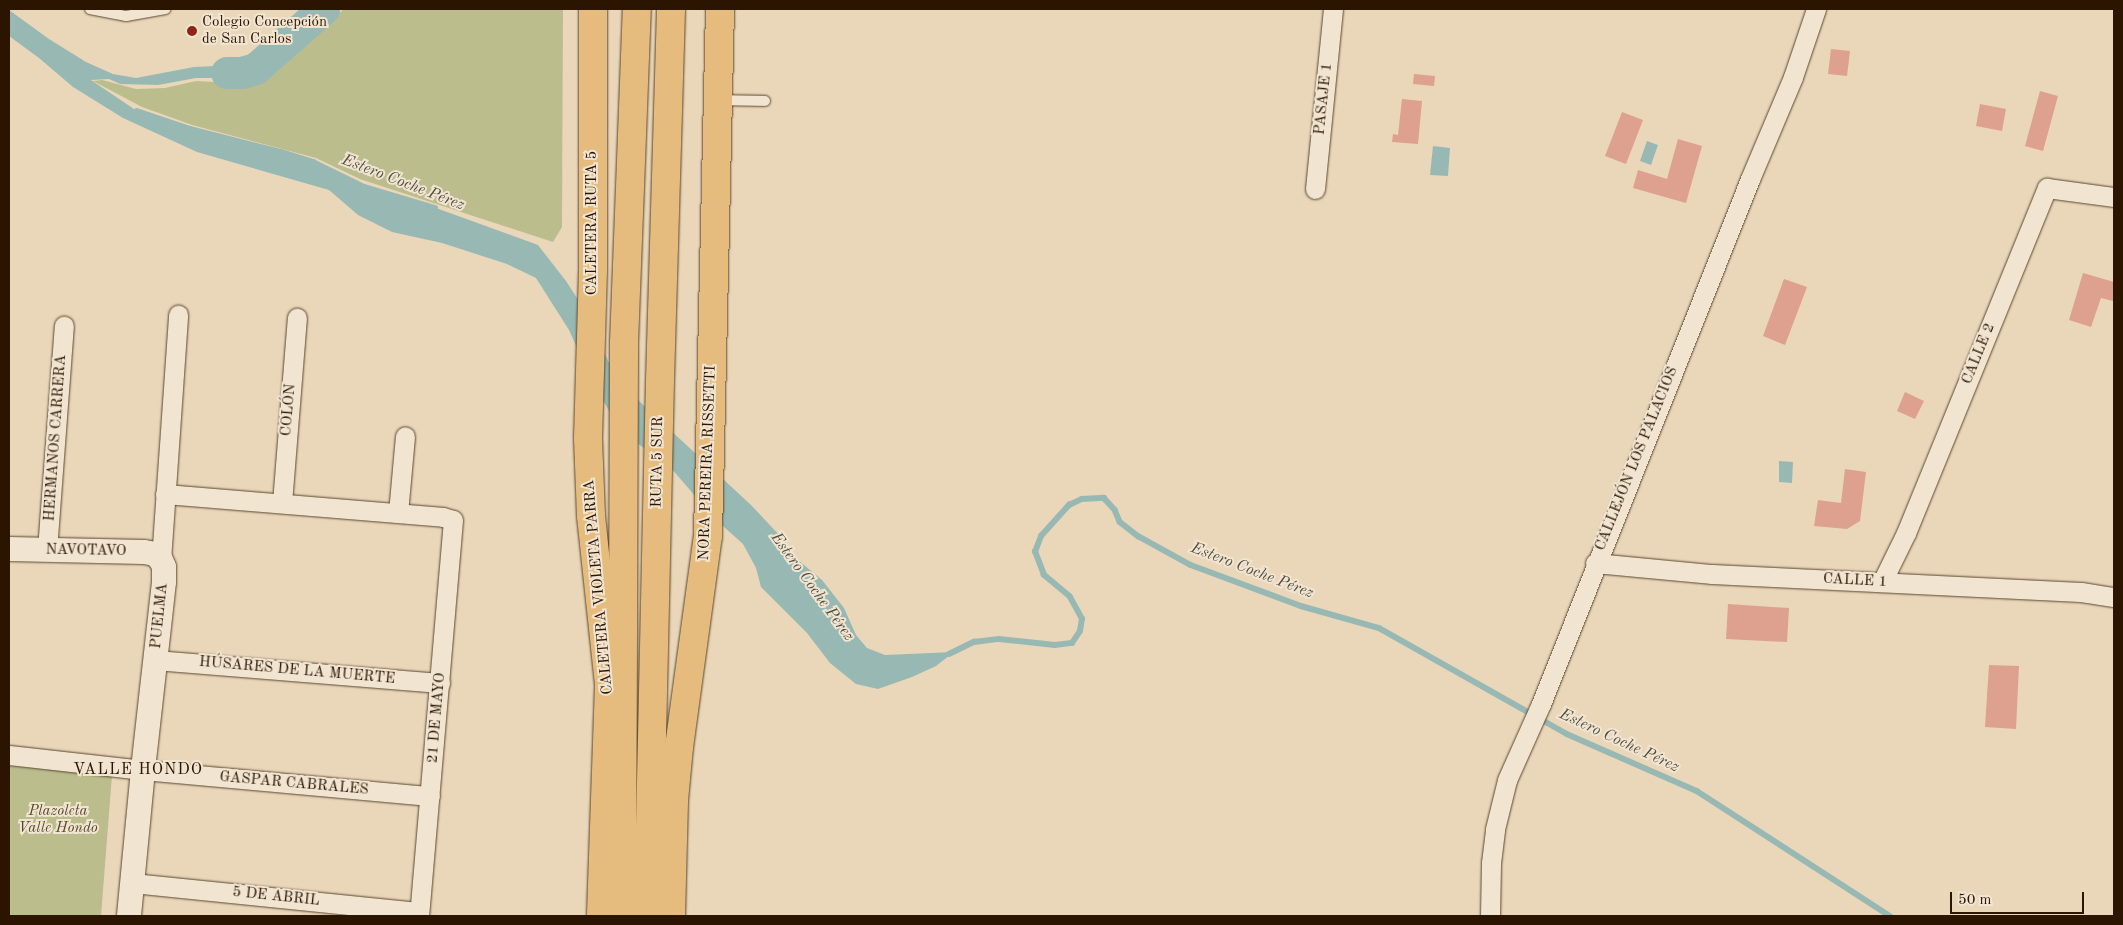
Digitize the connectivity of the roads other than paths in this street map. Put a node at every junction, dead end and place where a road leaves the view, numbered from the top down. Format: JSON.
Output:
{"nodes":[{"id":1,"x":90,"y":9,"type":"edge"},
{"id":2,"x":165,"y":9,"type":"edge"},
{"id":3,"x":593,"y":9,"type":"edge"},
{"id":4,"x":637,"y":9,"type":"edge"},
{"id":5,"x":671,"y":9,"type":"edge"},
{"id":6,"x":720,"y":9,"type":"edge"},
{"id":7,"x":1333,"y":9,"type":"edge"},
{"id":8,"x":1816,"y":9,"type":"edge"},
{"id":9,"x":717,"y":100,"type":"junction"},
{"id":10,"x":765,"y":101,"type":"dead end"},
{"id":11,"x":1315,"y":189,"type":"dead end"},
{"id":12,"x":2114,"y":197,"type":"edge"},
{"id":13,"x":178,"y":315,"type":"dead end"},
{"id":14,"x":297,"y":318,"type":"dead end"},
{"id":15,"x":64,"y":326,"type":"dead end"},
{"id":16,"x":405,"y":436,"type":"dead end"},
{"id":17,"x":588,"y":438,"type":"joint"},
{"id":18,"x":165,"y":494,"type":"junction"},
{"id":19,"x":282,"y":503,"type":"junction"},
{"id":20,"x":398,"y":513,"type":"junction"},
{"id":21,"x":9,"y":549,"type":"edge"},
{"id":22,"x":48,"y":550,"type":"junction"},
{"id":23,"x":161,"y":560,"type":"junction"},
{"id":24,"x":1595,"y":563,"type":"junction"},
{"id":25,"x":1882,"y":582,"type":"junction"},
{"id":26,"x":2114,"y":597,"type":"edge"},
{"id":27,"x":155,"y":660,"type":"junction"},
{"id":28,"x":440,"y":683,"type":"junction"},
{"id":29,"x":9,"y":755,"type":"edge"},
{"id":30,"x":143,"y":770,"type":"junction"},
{"id":31,"x":430,"y":796,"type":"junction"},
{"id":32,"x":132,"y":883,"type":"junction"},
{"id":33,"x":419,"y":914,"type":"edge"},
{"id":34,"x":130,"y":916,"type":"edge"},
{"id":35,"x":601,"y":916,"type":"edge"},
{"id":36,"x":622,"y":916,"type":"edge"},
{"id":37,"x":648,"y":916,"type":"edge"},
{"id":38,"x":671,"y":916,"type":"edge"},
{"id":39,"x":1490,"y":916,"type":"edge"}],
"edges":[{"from":1,"to":2,"type":"lane"},
{"from":3,"to":17,"type":"main road","name":"CALETERA RUTA 5"},
{"from":4,"to":36,"type":"main road"},
{"from":5,"to":37,"type":"main road","name":"RUTA 5 SUR"},
{"from":6,"to":9,"type":"main road","name":"NORA PEREIRA RISSETTI"},
{"from":7,"to":11,"type":"street","name":"PASAJE 1"},
{"from":8,"to":24,"type":"street","name":"CALLEJÓN LOS PALACIOS"},
{"from":9,"to":10,"type":"lane"},
{"from":9,"to":38,"type":"main road","name":"NORA PEREIRA RISSETTI"},
{"from":12,"to":25,"type":"street","name":"CALLE 2"},
{"from":13,"to":18,"type":"street","name":"PUELMA"},
{"from":14,"to":19,"type":"street","name":"COLÓN"},
{"from":15,"to":22,"type":"street","name":"HERMANOS CARRERA"},
{"from":16,"to":20,"type":"street"},
{"from":17,"to":35,"type":"main road","name":"CALETERA VIOLETA PARRA"},
{"from":18,"to":19,"type":"street"},
{"from":18,"to":23,"type":"street","name":"PUELMA"},
{"from":19,"to":20,"type":"street"},
{"from":20,"to":28,"type":"street","name":"21 DE MAYO"},
{"from":21,"to":22,"type":"street","name":"NAVOTAVO"},
{"from":22,"to":23,"type":"street","name":"NAVOTAVO"},
{"from":23,"to":27,"type":"street","name":"PUELMA"},
{"from":24,"to":25,"type":"street","name":"CALLE 1"},
{"from":24,"to":39,"type":"street","name":"CALLEJÓN LOS PALACIOS"},
{"from":25,"to":26,"type":"street","name":"CALLE 1"},
{"from":27,"to":28,"type":"street","name":"HÚSARES DE LA MUERTE"},
{"from":27,"to":30,"type":"street","name":"PUELMA"},
{"from":28,"to":31,"type":"street","name":"21 DE MAYO"},
{"from":29,"to":30,"type":"street","name":"GASPAR CABRALES"},
{"from":30,"to":31,"type":"street","name":"GASPAR CABRALES"},
{"from":30,"to":32,"type":"street","name":"PUELMA"},
{"from":31,"to":33,"type":"street","name":"21 DE MAYO"},
{"from":32,"to":33,"type":"street","name":"5 DE ABRIL"},
{"from":32,"to":34,"type":"street","name":"PUELMA"}]}
